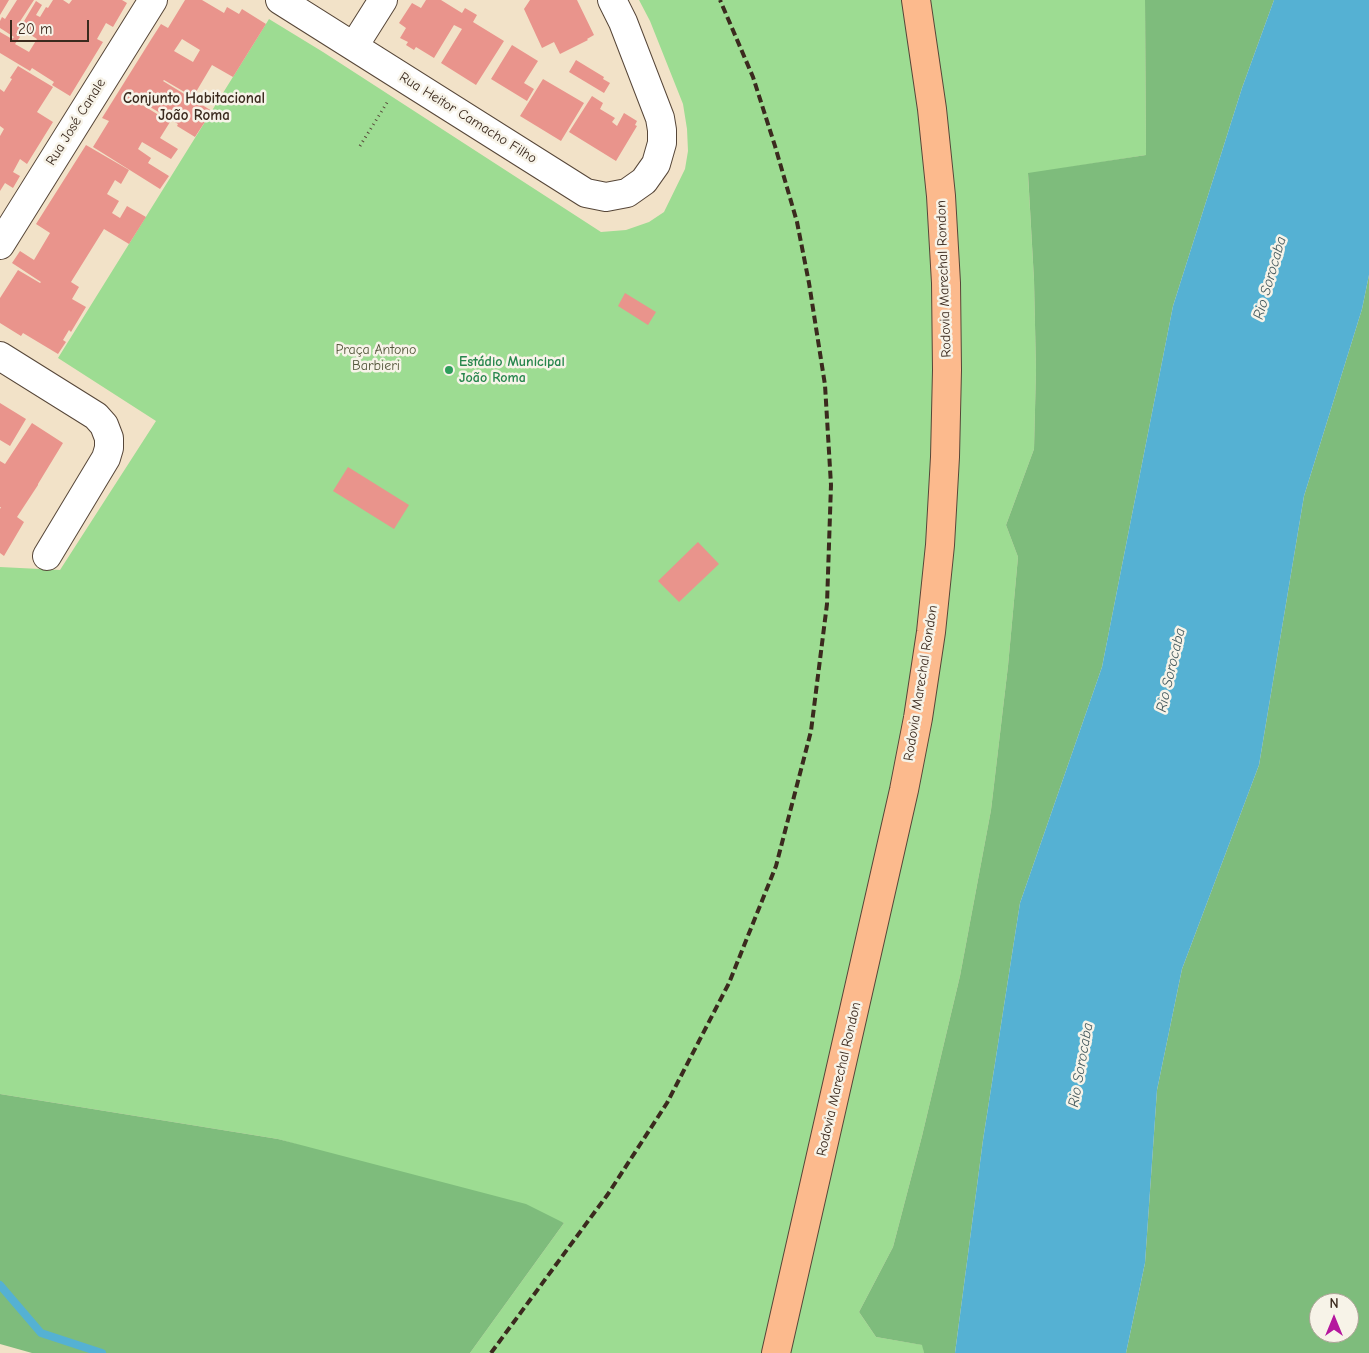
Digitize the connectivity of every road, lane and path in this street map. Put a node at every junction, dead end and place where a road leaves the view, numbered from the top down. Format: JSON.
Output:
{"nodes":[{"id":1,"x":153,"y":0,"type":"edge"},
{"id":2,"x":280,"y":0,"type":"edge"},
{"id":3,"x":383,"y":0,"type":"edge"},
{"id":4,"x":612,"y":0,"type":"edge"},
{"id":5,"x":916,"y":0,"type":"edge"},
{"id":6,"x":354,"y":46,"type":"junction"},
{"id":7,"x":403,"y":77,"type":"junction"},
{"id":8,"x":360,"y":146,"type":"dead end"},
{"id":9,"x":0,"y":245,"type":"edge"},
{"id":10,"x":0,"y":356,"type":"edge"},
{"id":11,"x":46,"y":556,"type":"dead end"},
{"id":12,"x":776,"y":1353,"type":"edge"}],
"edges":[{"from":1,"to":9,"type":"street","name":"Rua José Canale"},
{"from":2,"to":6,"type":"street","name":"Rua Heitor Camacho Filho"},
{"from":3,"to":6,"type":"street"},
{"from":4,"to":7,"type":"street","name":"Rua Heitor Camacho Filho"},
{"from":5,"to":12,"type":"main road","name":"Rodovia Marechal Rondon"},
{"from":6,"to":7,"type":"street","name":"Rua Heitor Camacho Filho"},
{"from":7,"to":8,"type":"path"},
{"from":10,"to":11,"type":"street"}]}
